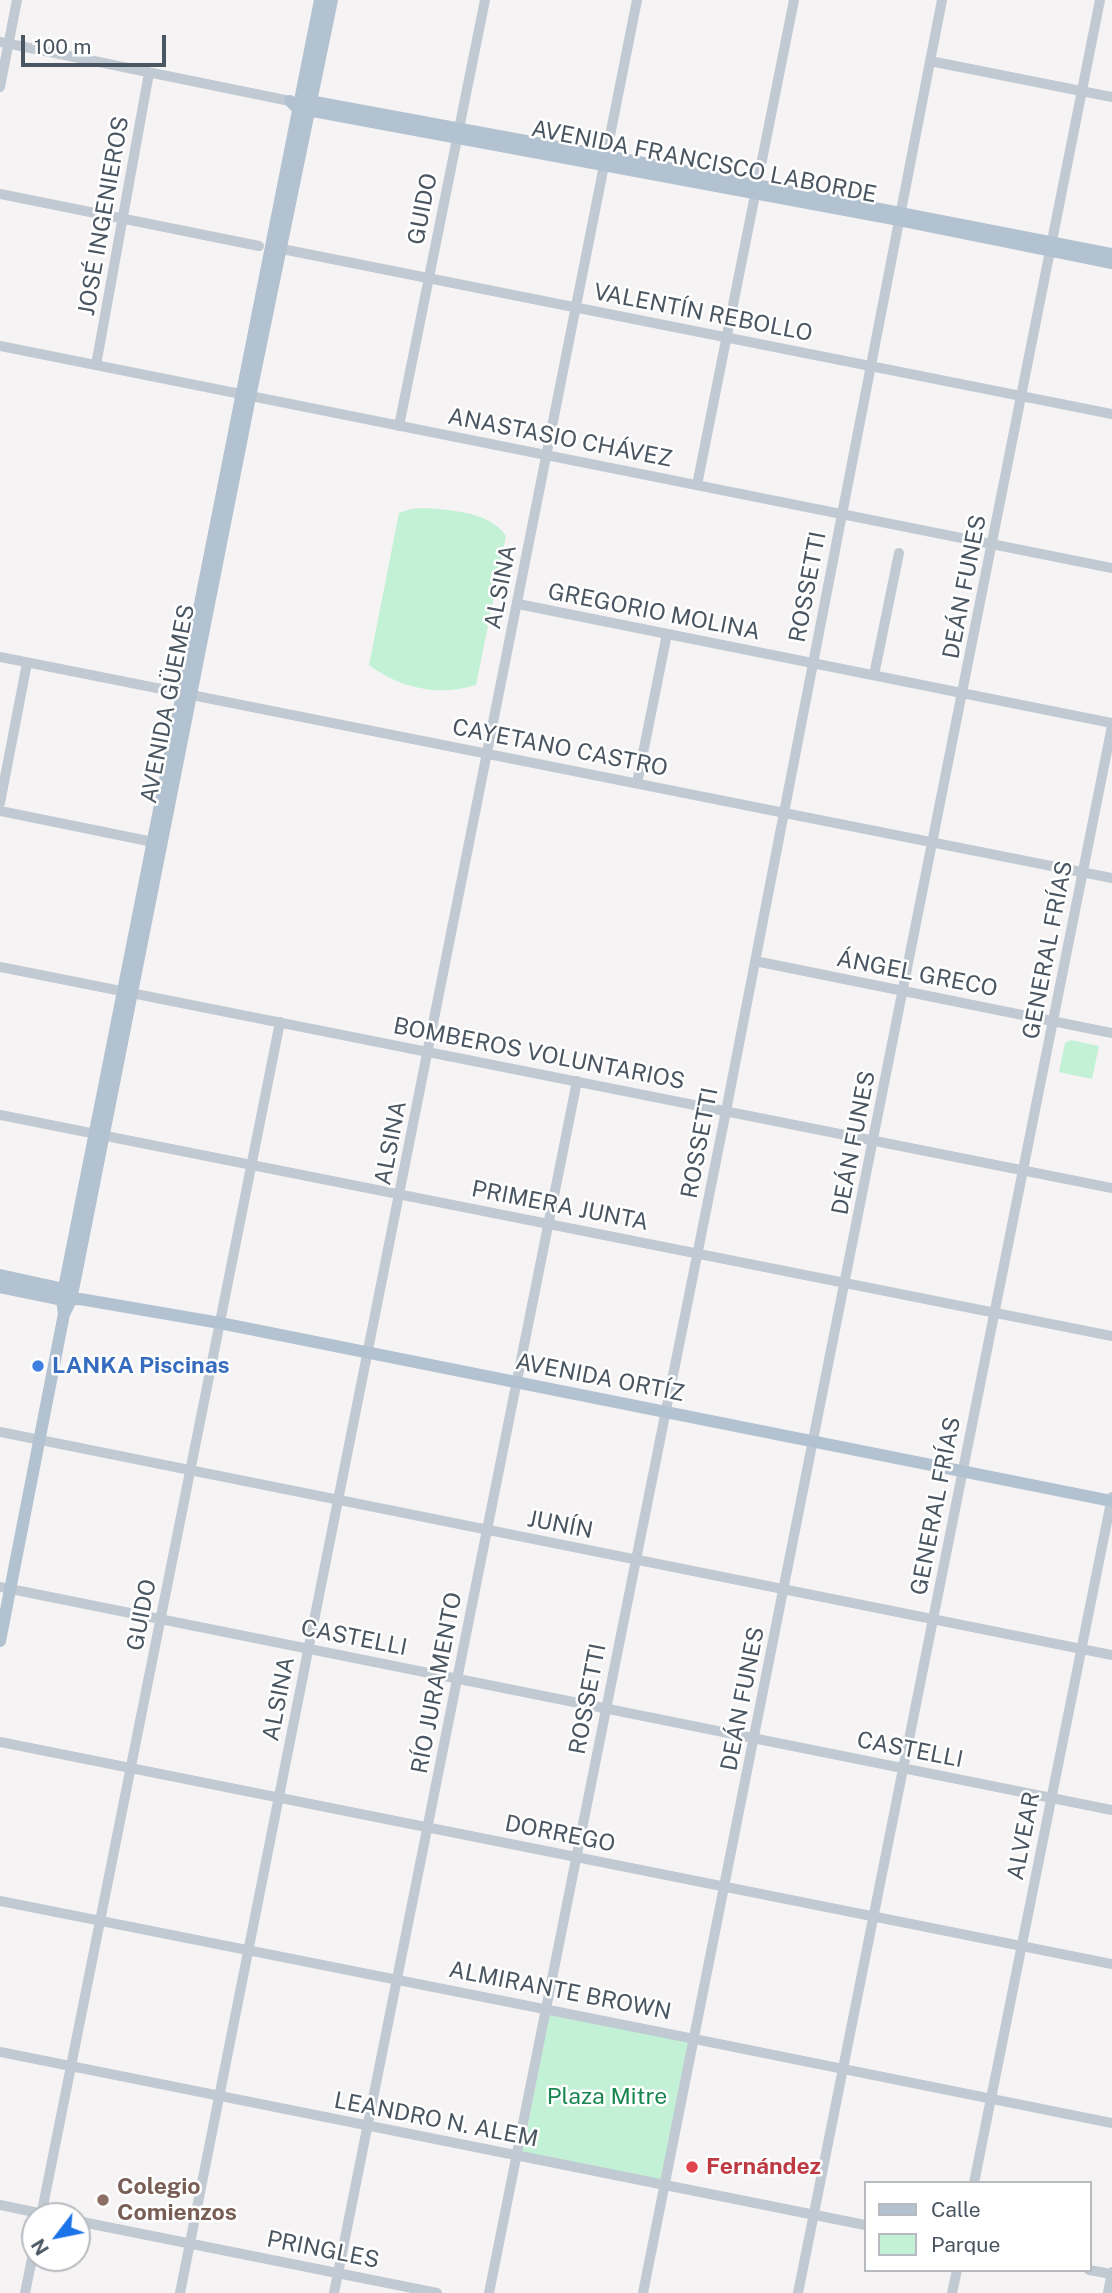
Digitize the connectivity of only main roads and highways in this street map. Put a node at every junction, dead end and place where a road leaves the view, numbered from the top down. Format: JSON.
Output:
{"nodes":[{"id":1,"x":320,"y":0,"type":"edge"},
{"id":2,"x":332,"y":0,"type":"edge"},
{"id":3,"x":301,"y":104,"type":"junction"},
{"id":4,"x":1052,"y":246,"type":"junction"},
{"id":5,"x":1112,"y":254,"type":"edge"},
{"id":6,"x":1112,"y":263,"type":"edge"},
{"id":7,"x":0,"y":1275,"type":"edge"},
{"id":8,"x":0,"y":1287,"type":"edge"},
{"id":9,"x":69,"y":1296,"type":"junction"},
{"id":10,"x":1112,"y":1500,"type":"edge"},
{"id":11,"x":5,"y":1588,"type":"edge"},
{"id":12,"x":0,"y":1641,"type":"edge"}],
"edges":[{"from":1,"to":3,"type":"main road"},
{"from":2,"to":3,"type":"main road"},
{"from":3,"to":4,"type":"main road","name":"AVENIDA FRANCISCO LABORDE"},
{"from":3,"to":9,"type":"main road","name":"AVENIDA GÜEMES"},
{"from":4,"to":5,"type":"main road","name":"AVENIDA FRANCISCO LABORDE"},
{"from":4,"to":6,"type":"main road","name":"AVENIDA FRANCISCO LABORDE"},
{"from":7,"to":9,"type":"main road","name":"AVENIDA ORTÍZ"},
{"from":8,"to":9,"type":"main road","name":"AVENIDA ORTÍZ"},
{"from":9,"to":10,"type":"main road","name":"AVENIDA ORTÍZ"},
{"from":9,"to":11,"type":"main road","name":"AVENIDA GÜEMES"},
{"from":11,"to":12,"type":"main road","name":"AVENIDA GÜEMES"}]}
